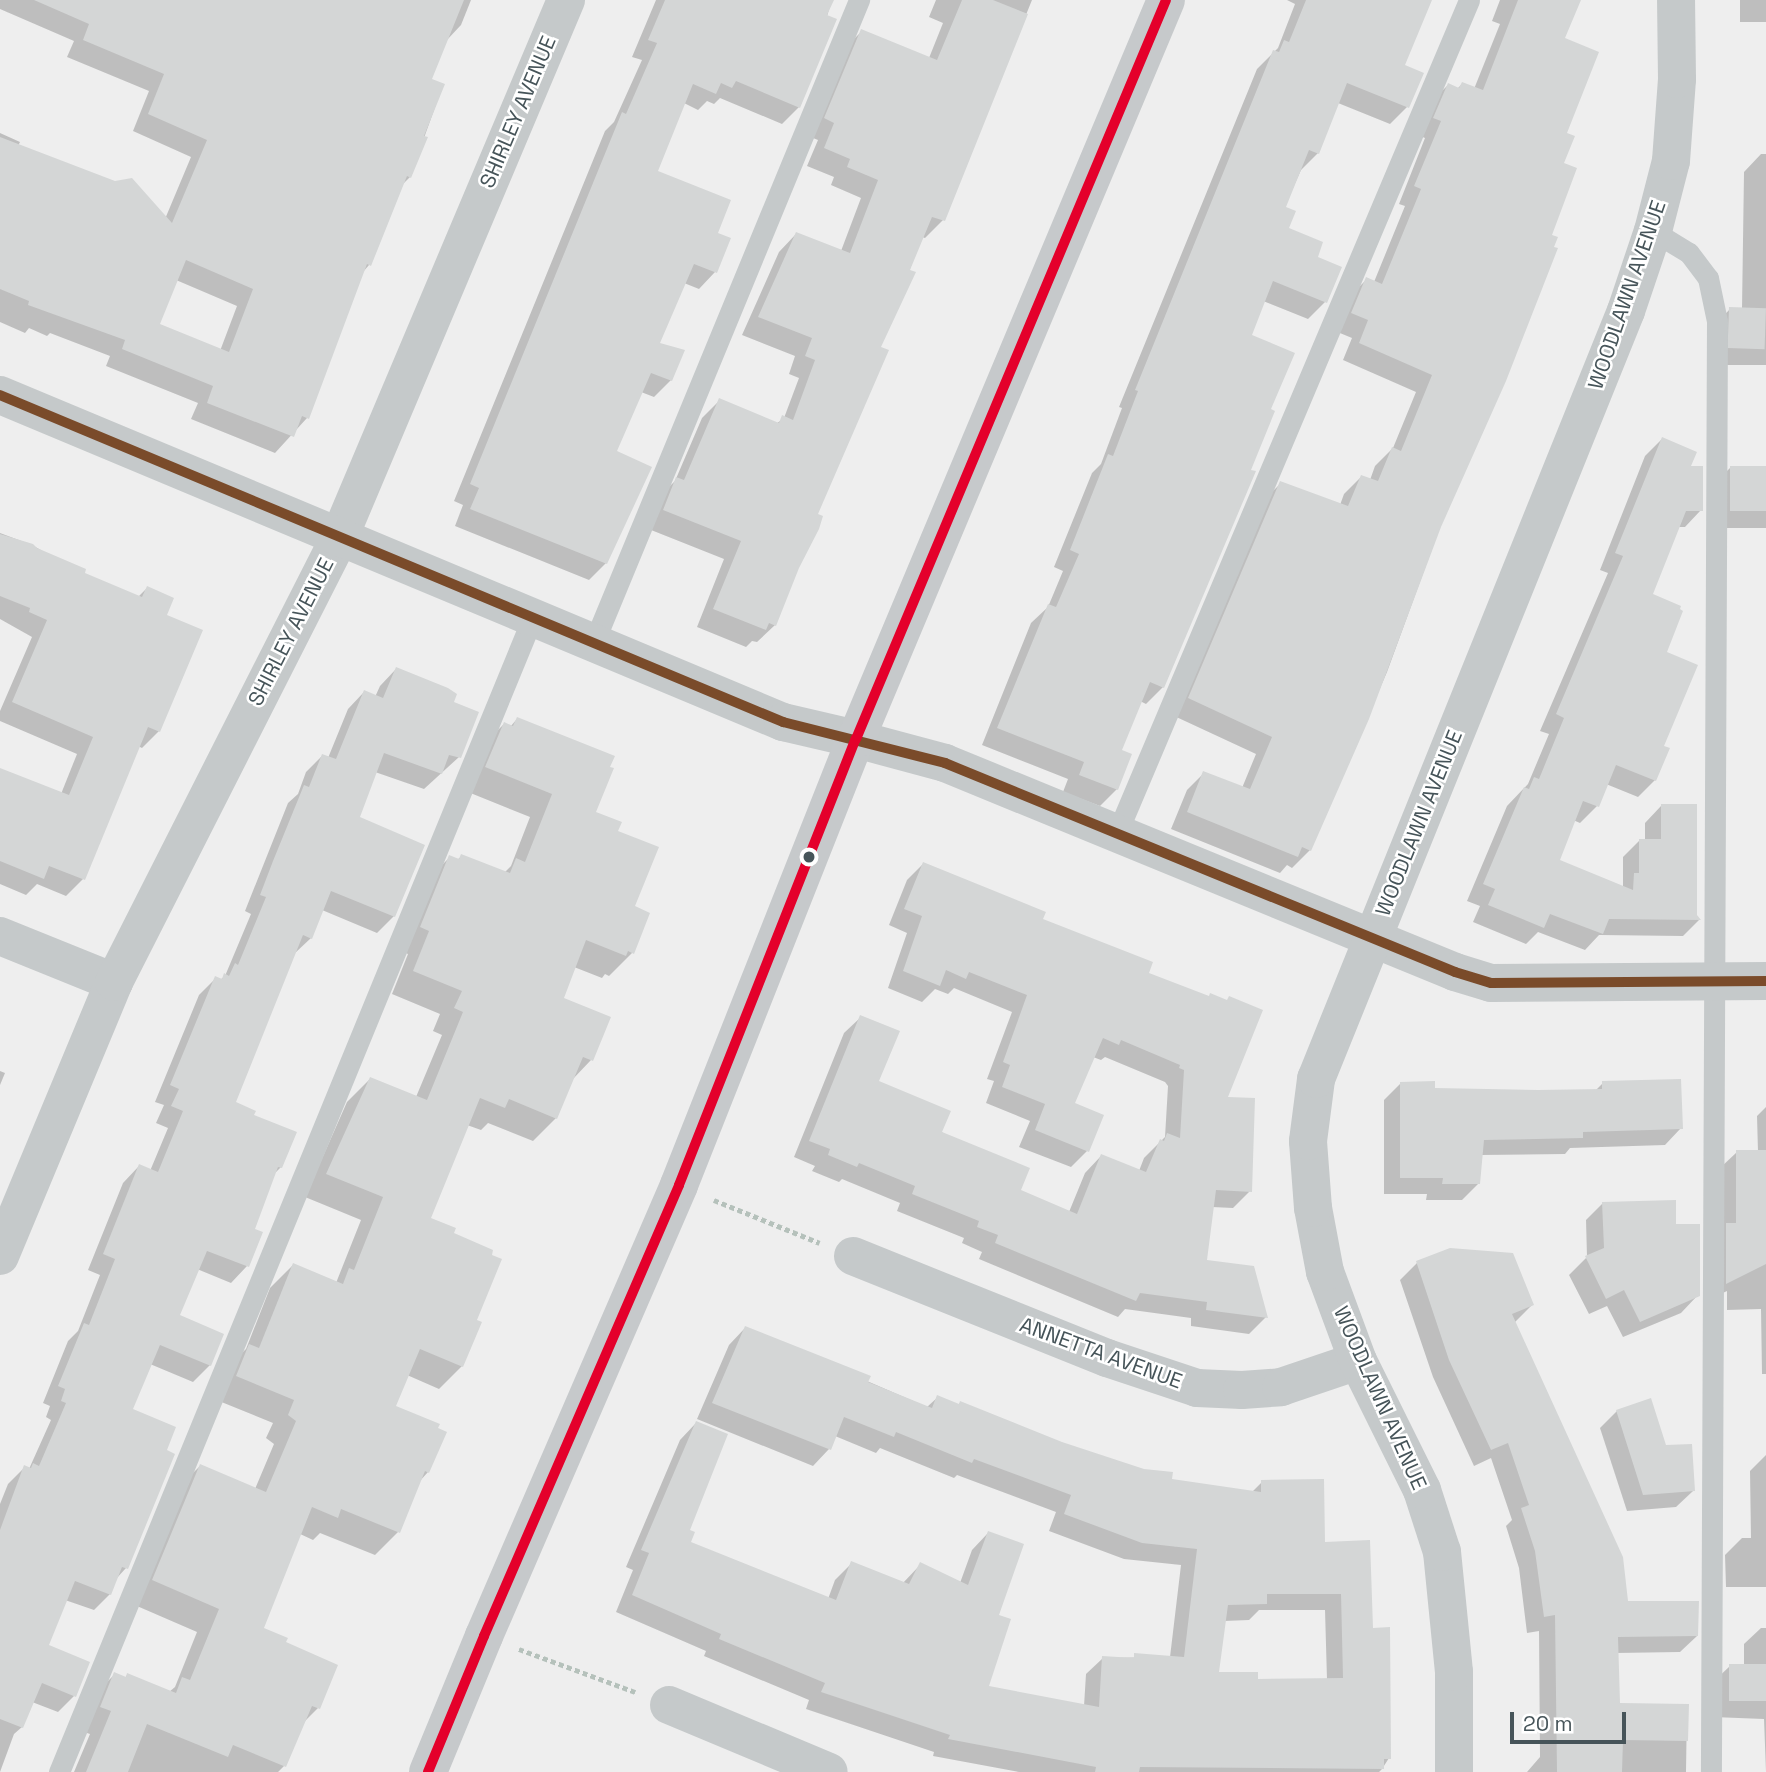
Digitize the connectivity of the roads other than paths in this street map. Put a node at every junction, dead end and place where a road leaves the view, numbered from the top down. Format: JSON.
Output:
{"nodes":[{"id":1,"x":566,"y":0,"type":"edge"},
{"id":2,"x":859,"y":0,"type":"edge"},
{"id":3,"x":1166,"y":0,"type":"edge"},
{"id":4,"x":1469,"y":0,"type":"edge"},
{"id":5,"x":1676,"y":0,"type":"edge"},
{"id":6,"x":1653,"y":231,"type":"junction"},
{"id":7,"x":0,"y":395,"type":"edge"},
{"id":8,"x":339,"y":538,"type":"junction"},
{"id":9,"x":533,"y":615,"type":"junction"},
{"id":10,"x":594,"y":642,"type":"junction"},
{"id":11,"x":856,"y":739,"type":"junction"},
{"id":12,"x":1118,"y":833,"type":"junction"},
{"id":13,"x":0,"y":936,"type":"edge"},
{"id":14,"x":1372,"y":937,"type":"junction"},
{"id":15,"x":1714,"y":981,"type":"junction"},
{"id":16,"x":1766,"y":981,"type":"edge"},
{"id":17,"x":114,"y":982,"type":"junction"},
{"id":18,"x":0,"y":1256,"type":"edge"},
{"id":19,"x":853,"y":1256,"type":"road end"},
{"id":20,"x":1358,"y":1360,"type":"junction"},
{"id":21,"x":669,"y":1705,"type":"road end"},
{"id":22,"x":58,"y":1772,"type":"edge"},
{"id":23,"x":428,"y":1772,"type":"edge"},
{"id":24,"x":829,"y":1772,"type":"edge"},
{"id":25,"x":1454,"y":1772,"type":"edge"},
{"id":26,"x":1711,"y":1772,"type":"edge"}],
"edges":[{"from":1,"to":8,"type":"street","name":"SHIRLEY AVENUE"},
{"from":2,"to":10,"type":"lane"},
{"from":3,"to":11,"type":"main road"},
{"from":4,"to":12,"type":"lane"},
{"from":5,"to":6,"type":"street","name":"WOODLAWN AVENUE"},
{"from":6,"to":14,"type":"street","name":"WOODLAWN AVENUE"},
{"from":6,"to":15,"type":"lane"},
{"from":7,"to":8,"type":"street"},
{"from":8,"to":9,"type":"street"},
{"from":8,"to":17,"type":"street","name":"SHIRLEY AVENUE"},
{"from":9,"to":10,"type":"street"},
{"from":9,"to":22,"type":"lane"},
{"from":10,"to":11,"type":"street"},
{"from":11,"to":12,"type":"street"},
{"from":11,"to":23,"type":"main road"},
{"from":12,"to":14,"type":"street"},
{"from":13,"to":17,"type":"street"},
{"from":14,"to":15,"type":"street"},
{"from":14,"to":20,"type":"street","name":"WOODLAWN AVENUE"},
{"from":15,"to":16,"type":"street"},
{"from":15,"to":26,"type":"lane"},
{"from":17,"to":18,"type":"street","name":"SHIRLEY AVENUE"},
{"from":19,"to":20,"type":"street","name":"ANNETTA AVENUE"},
{"from":20,"to":25,"type":"street","name":"WOODLAWN AVENUE"},
{"from":21,"to":24,"type":"street"}]}
